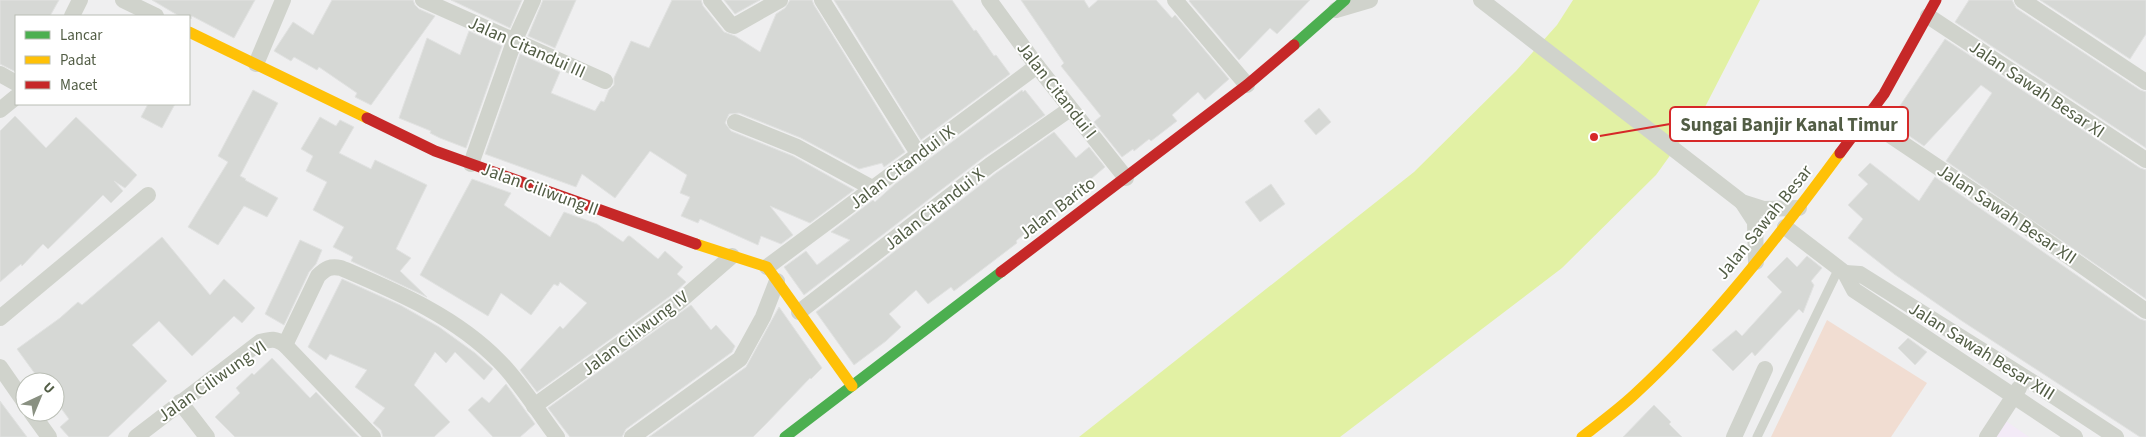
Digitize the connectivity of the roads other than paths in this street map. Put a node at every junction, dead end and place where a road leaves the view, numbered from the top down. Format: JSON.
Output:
{"nodes":[{"id":1,"x":80,"y":0,"type":"edge"},
{"id":2,"x":123,"y":0,"type":"edge"},
{"id":3,"x":283,"y":0,"type":"edge"},
{"id":4,"x":423,"y":0,"type":"edge"},
{"id":5,"x":533,"y":0,"type":"edge"},
{"id":6,"x":711,"y":0,"type":"edge"},
{"id":7,"x":780,"y":0,"type":"edge"},
{"id":8,"x":822,"y":0,"type":"edge"},
{"id":9,"x":989,"y":0,"type":"edge"},
{"id":10,"x":1175,"y":0,"type":"edge"},
{"id":11,"x":1370,"y":0,"type":"edge"},
{"id":12,"x":1481,"y":0,"type":"edge"},
{"id":13,"x":1936,"y":0,"type":"edge"},
{"id":14,"x":2022,"y":0,"type":"edge"},
{"id":15,"x":1340,"y":5,"type":"edge"},
{"id":16,"x":72,"y":15,"type":"edge"},
{"id":17,"x":154,"y":15,"type":"edge"},
{"id":18,"x":1928,"y":16,"type":"junction"},
{"id":19,"x":190,"y":32,"type":"edge"},
{"id":20,"x":514,"y":42,"type":"junction"},
{"id":21,"x":256,"y":64,"type":"junction"},
{"id":22,"x":1037,"y":66,"type":"junction"},
{"id":23,"x":0,"y":74,"type":"edge"},
{"id":24,"x":604,"y":81,"type":"dead end"},
{"id":25,"x":15,"y":82,"type":"edge"},
{"id":26,"x":2146,"y":82,"type":"edge"},
{"id":27,"x":1247,"y":85,"type":"junction"},
{"id":28,"x":15,"y":98,"type":"edge"},
{"id":29,"x":1070,"y":108,"type":"junction"},
{"id":30,"x":0,"y":110,"type":"edge"},
{"id":31,"x":1866,"y":119,"type":"junction"},
{"id":32,"x":735,"y":122,"type":"dead end"},
{"id":33,"x":919,"y":156,"type":"junction"},
{"id":34,"x":2146,"y":160,"type":"edge"},
{"id":35,"x":471,"y":164,"type":"junction"},
{"id":36,"x":1126,"y":178,"type":"junction"},
{"id":37,"x":874,"y":189,"type":"junction"},
{"id":38,"x":148,"y":195,"type":"dead end"},
{"id":39,"x":1742,"y":202,"type":"junction"},
{"id":40,"x":1800,"y":208,"type":"junction"},
{"id":41,"x":1784,"y":227,"type":"junction"},
{"id":42,"x":732,"y":256,"type":"junction"},
{"id":43,"x":1756,"y":262,"type":"junction"},
{"id":44,"x":767,"y":267,"type":"junction"},
{"id":45,"x":1842,"y":271,"type":"junction"},
{"id":46,"x":777,"y":281,"type":"junction"},
{"id":47,"x":2146,"y":311,"type":"edge"},
{"id":48,"x":799,"y":312,"type":"junction"},
{"id":49,"x":0,"y":318,"type":"edge"},
{"id":50,"x":285,"y":345,"type":"junction"},
{"id":51,"x":0,"y":367,"type":"edge"},
{"id":52,"x":1765,"y":369,"type":"dead end"},
{"id":53,"x":2026,"y":378,"type":"junction"},
{"id":54,"x":852,"y":386,"type":"junction"},
{"id":55,"x":15,"y":389,"type":"edge"},
{"id":56,"x":2014,"y":396,"type":"junction"},
{"id":57,"x":180,"y":402,"type":"junction"},
{"id":58,"x":534,"y":406,"type":"junction"},
{"id":59,"x":38,"y":422,"type":"edge"},
{"id":60,"x":48,"y":437,"type":"edge"},
{"id":61,"x":136,"y":437,"type":"edge"},
{"id":62,"x":207,"y":437,"type":"edge"},
{"id":63,"x":372,"y":437,"type":"edge"},
{"id":64,"x":557,"y":437,"type":"edge"},
{"id":65,"x":632,"y":437,"type":"edge"},
{"id":66,"x":785,"y":437,"type":"edge"},
{"id":67,"x":1582,"y":437,"type":"edge"},
{"id":68,"x":1734,"y":437,"type":"edge"},
{"id":69,"x":1757,"y":437,"type":"edge"},
{"id":70,"x":1987,"y":437,"type":"edge"},
{"id":71,"x":2075,"y":437,"type":"edge"},
{"id":72,"x":2116,"y":437,"type":"edge"}],
"edges":[{"from":1,"to":16,"type":"street"},
{"from":2,"to":17,"type":"street"},
{"from":3,"to":21,"type":"street"},
{"from":4,"to":20,"type":"street","name":"Jalan Citandui III"},
{"from":5,"to":20,"type":"street"},
{"from":6,"to":7,"type":"street"},
{"from":8,"to":33,"type":"street"},
{"from":9,"to":22,"type":"street","name":"Jalan Citandui I"},
{"from":10,"to":27,"type":"street"},
{"from":11,"to":15,"type":"street"},
{"from":12,"to":39,"type":"street"},
{"from":13,"to":18,"type":"street","name":"Jalan Sawah Besar"},
{"from":14,"to":26,"type":"street"},
{"from":15,"to":27,"type":"street","name":"Jalan Barito"},
{"from":18,"to":31,"type":"street","name":"Jalan Sawah Besar"},
{"from":18,"to":34,"type":"street","name":"Jalan Sawah Besar XI"},
{"from":19,"to":21,"type":"street","name":"Jalan Ciliwung II"},
{"from":20,"to":24,"type":"street","name":"Jalan Citandui III"},
{"from":20,"to":35,"type":"street"},
{"from":21,"to":35,"type":"street","name":"Jalan Ciliwung II"},
{"from":22,"to":29,"type":"street","name":"Jalan Citandui I"},
{"from":22,"to":33,"type":"street","name":"Jalan Citandui IX"},
{"from":23,"to":25,"type":"street"},
{"from":27,"to":36,"type":"street","name":"Jalan Barito"},
{"from":28,"to":30,"type":"street"},
{"from":29,"to":36,"type":"street","name":"Jalan Citandui I"},
{"from":29,"to":48,"type":"street","name":"Jalan Citandui X"},
{"from":31,"to":40,"type":"street","name":"Jalan Sawah Besar"},
{"from":31,"to":47,"type":"street","name":"Jalan Sawah Besar XII"},
{"from":32,"to":37,"type":"street"},
{"from":33,"to":37,"type":"street","name":"Jalan Citandui IX"},
{"from":35,"to":42,"type":"street","name":"Jalan Ciliwung II"},
{"from":36,"to":54,"type":"street","name":"Jalan Barito"},
{"from":37,"to":44,"type":"street","name":"Jalan Citandui IX"},
{"from":38,"to":49,"type":"street"},
{"from":39,"to":40,"type":"street"},
{"from":39,"to":43,"type":"street"},
{"from":40,"to":41,"type":"street","name":"Jalan Sawah Besar"},
{"from":41,"to":43,"type":"street","name":"Jalan Sawah Besar"},
{"from":41,"to":45,"type":"street","name":"Jalan Sawah Besar XIII"},
{"from":42,"to":44,"type":"street","name":"Jalan Ciliwung II"},
{"from":42,"to":58,"type":"street","name":"Jalan Ciliwung IV"},
{"from":43,"to":67,"type":"street","name":"Jalan Sawah Besar"},
{"from":44,"to":46,"type":"street"},
{"from":45,"to":53,"type":"street","name":"Jalan Sawah Besar XIII"},
{"from":45,"to":56,"type":"street","name":"Jalan Sawah Besar XIII"},
{"from":45,"to":69,"type":"lane"},
{"from":46,"to":48,"type":"street"},
{"from":46,"to":65,"type":"street"},
{"from":48,"to":54,"type":"street"},
{"from":50,"to":57,"type":"street","name":"Jalan Ciliwung VI"},
{"from":50,"to":58,"type":"street"},
{"from":50,"to":63,"type":"street","name":"Jalan Ciliwung VI"},
{"from":51,"to":55,"type":"street"},
{"from":52,"to":68,"type":"street"},
{"from":53,"to":56,"type":"street"},
{"from":53,"to":72,"type":"street","name":"Jalan Sawah Besar XIII"},
{"from":54,"to":66,"type":"street","name":"Jalan Barito"},
{"from":56,"to":70,"type":"street"},
{"from":56,"to":71,"type":"street","name":"Jalan Sawah Besar XIII"},
{"from":57,"to":61,"type":"street","name":"Jalan Ciliwung VI"},
{"from":57,"to":62,"type":"street"},
{"from":58,"to":64,"type":"street"},
{"from":59,"to":60,"type":"street"}]}
